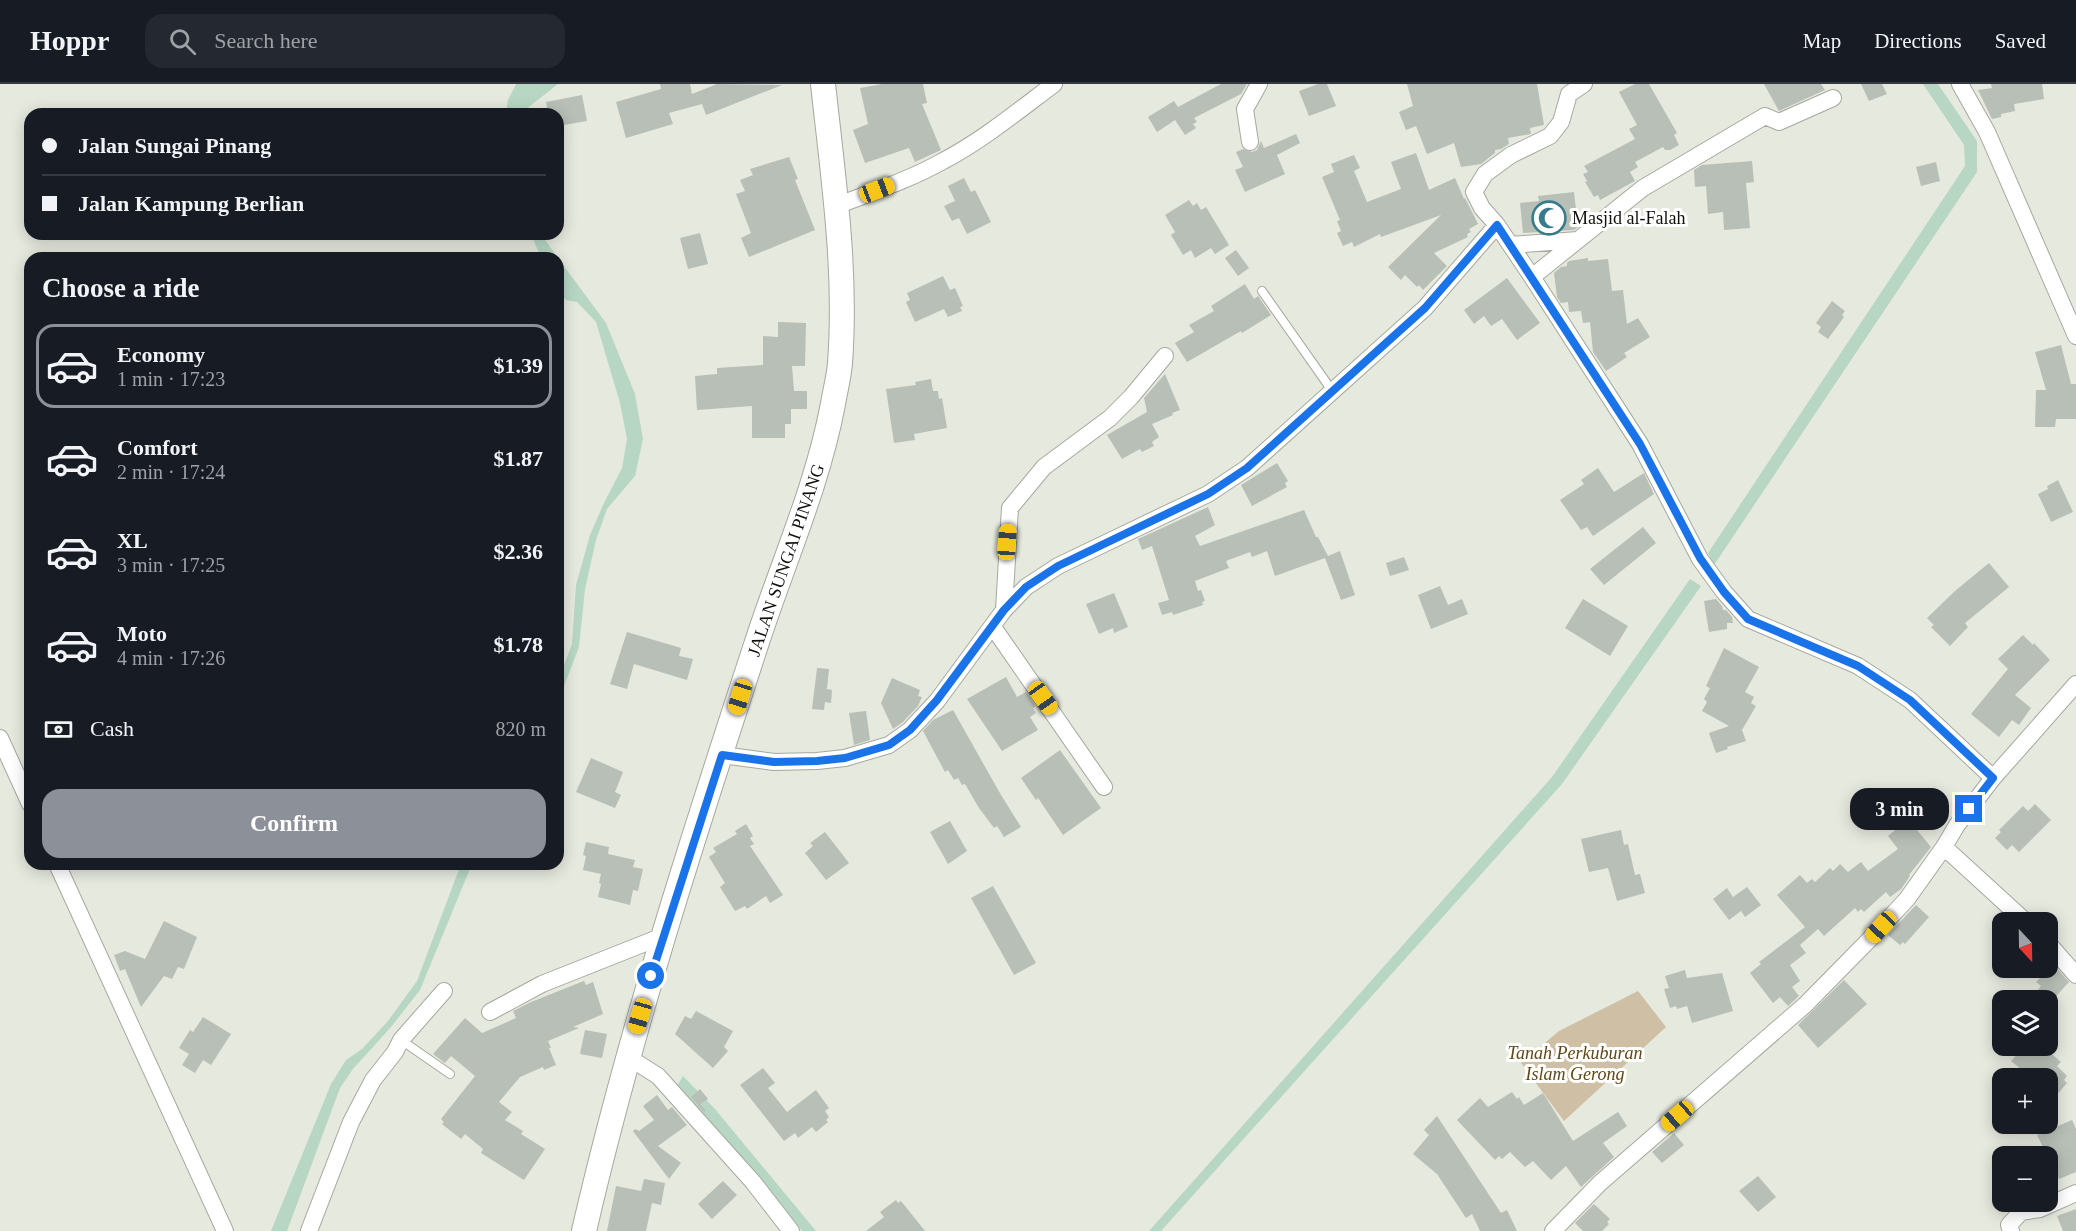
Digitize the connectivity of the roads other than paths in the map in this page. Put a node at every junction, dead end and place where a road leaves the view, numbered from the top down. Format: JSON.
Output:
{"nodes":[{"id":1,"x":823,"y":84,"type":"edge"},
{"id":2,"x":1054,"y":84,"type":"edge"},
{"id":3,"x":1259,"y":84,"type":"edge"},
{"id":4,"x":1584,"y":84,"type":"edge"},
{"id":5,"x":1960,"y":84,"type":"edge"},
{"id":6,"x":1570,"y":89,"type":"edge"},
{"id":7,"x":1833,"y":98,"type":"dead end"},
{"id":8,"x":1250,"y":142,"type":"dead end"},
{"id":9,"x":836,"y":206,"type":"junction"},
{"id":10,"x":1497,"y":225,"type":"junction"},
{"id":11,"x":1578,"y":240,"type":"junction"},
{"id":12,"x":1511,"y":245,"type":"junction"},
{"id":13,"x":1532,"y":277,"type":"junction"},
{"id":14,"x":1262,"y":291,"type":"dead end"},
{"id":15,"x":2076,"y":336,"type":"edge"},
{"id":16,"x":1165,"y":356,"type":"dead end"},
{"id":17,"x":1333,"y":392,"type":"junction"},
{"id":18,"x":1004,"y":610,"type":"junction"},
{"id":19,"x":993,"y":627,"type":"junction"},
{"id":20,"x":2076,"y":684,"type":"edge"},
{"id":21,"x":0,"y":738,"type":"edge"},
{"id":22,"x":722,"y":755,"type":"junction"},
{"id":23,"x":1993,"y":778,"type":"junction"},
{"id":24,"x":1104,"y":787,"type":"dead end"},
{"id":25,"x":24,"y":791,"type":"edge"},
{"id":26,"x":1944,"y":847,"type":"junction"},
{"id":27,"x":60,"y":870,"type":"edge"},
{"id":28,"x":2015,"y":912,"type":"edge"},
{"id":29,"x":663,"y":936,"type":"junction"},
{"id":30,"x":2058,"y":954,"type":"edge"},
{"id":31,"x":2076,"y":975,"type":"edge"},
{"id":32,"x":444,"y":991,"type":"dead end"},
{"id":33,"x":490,"y":1012,"type":"dead end"},
{"id":34,"x":400,"y":1040,"type":"junction"},
{"id":35,"x":628,"y":1057,"type":"junction"},
{"id":36,"x":450,"y":1074,"type":"dead end"},
{"id":37,"x":2076,"y":1193,"type":"edge"},
{"id":38,"x":225,"y":1231,"type":"edge"},
{"id":39,"x":309,"y":1231,"type":"edge"},
{"id":40,"x":584,"y":1231,"type":"edge"},
{"id":41,"x":791,"y":1231,"type":"edge"},
{"id":42,"x":1553,"y":1231,"type":"edge"},
{"id":43,"x":2011,"y":1231,"type":"edge"}],
"edges":[{"from":1,"to":9,"type":"street","name":"JALAN SUNGAI PINANG"},
{"from":2,"to":9,"type":"street"},
{"from":3,"to":8,"type":"street"},
{"from":4,"to":6,"type":"street"},
{"from":5,"to":15,"type":"street"},
{"from":6,"to":10,"type":"street"},
{"from":7,"to":11,"type":"street"},
{"from":9,"to":22,"type":"street","name":"JALAN SUNGAI PINANG"},
{"from":10,"to":12,"type":"street"},
{"from":10,"to":17,"type":"street"},
{"from":11,"to":12,"type":"street"},
{"from":11,"to":13,"type":"street"},
{"from":12,"to":13,"type":"street"},
{"from":13,"to":23,"type":"street"},
{"from":14,"to":17,"type":"lane"},
{"from":16,"to":18,"type":"street"},
{"from":17,"to":18,"type":"street"},
{"from":18,"to":19,"type":"street"},
{"from":19,"to":22,"type":"street"},
{"from":19,"to":24,"type":"street"},
{"from":20,"to":23,"type":"street"},
{"from":21,"to":25,"type":"street"},
{"from":22,"to":29,"type":"street","name":"JALAN SUNGAI PINANG"},
{"from":23,"to":26,"type":"street"},
{"from":26,"to":28,"type":"street"},
{"from":26,"to":42,"type":"street"},
{"from":27,"to":38,"type":"street"},
{"from":29,"to":33,"type":"street"},
{"from":29,"to":35,"type":"street","name":"JALAN SUNGAI PINANG"},
{"from":30,"to":31,"type":"street"},
{"from":32,"to":34,"type":"street"},
{"from":34,"to":36,"type":"lane"},
{"from":34,"to":39,"type":"street"},
{"from":35,"to":40,"type":"street","name":"JALAN SUNGAI PINANG"},
{"from":35,"to":41,"type":"street"},
{"from":37,"to":43,"type":"street"}]}
